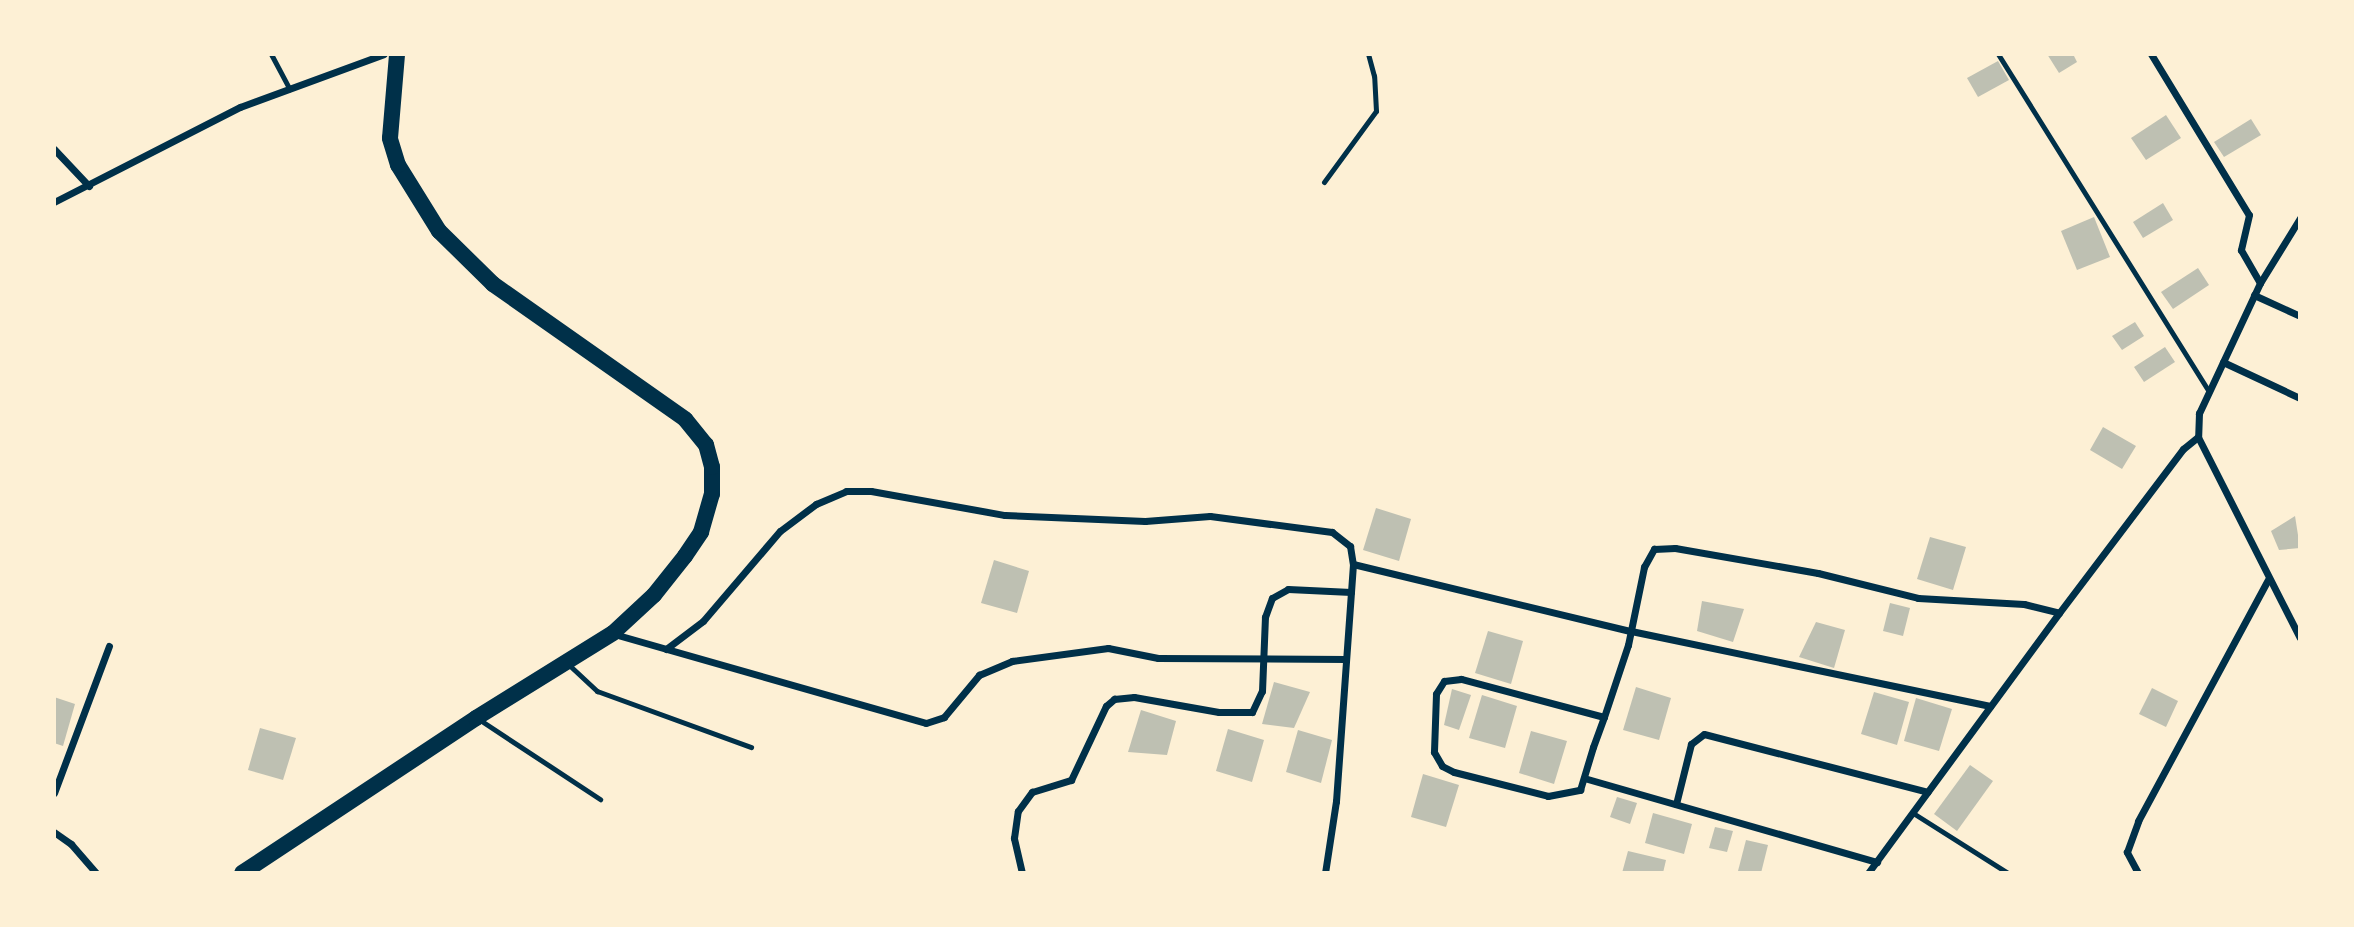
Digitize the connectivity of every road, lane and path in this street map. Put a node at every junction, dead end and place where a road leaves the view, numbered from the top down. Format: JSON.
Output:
{"nodes":[{"id":1,"x":271,"y":54,"type":"edge"},
{"id":2,"x":384,"y":54,"type":"edge"},
{"id":3,"x":397,"y":54,"type":"edge"},
{"id":4,"x":1368,"y":54,"type":"edge"},
{"id":5,"x":1998,"y":54,"type":"edge"},
{"id":6,"x":2151,"y":54,"type":"edge"},
{"id":7,"x":290,"y":89,"type":"junction"},
{"id":8,"x":54,"y":149,"type":"edge"},
{"id":9,"x":1324,"y":182,"type":"dead end"},
{"id":10,"x":89,"y":186,"type":"junction"},
{"id":11,"x":54,"y":202,"type":"edge"},
{"id":12,"x":2300,"y":218,"type":"edge"},
{"id":13,"x":2260,"y":283,"type":"junction"},
{"id":14,"x":2254,"y":295,"type":"junction"},
{"id":15,"x":2300,"y":316,"type":"edge"},
{"id":16,"x":2223,"y":362,"type":"junction"},
{"id":17,"x":2209,"y":392,"type":"junction"},
{"id":18,"x":2300,"y":398,"type":"edge"},
{"id":19,"x":2198,"y":438,"type":"junction"},
{"id":20,"x":1353,"y":564,"type":"junction"},
{"id":21,"x":2269,"y":580,"type":"junction"},
{"id":22,"x":1351,"y":593,"type":"junction"},
{"id":23,"x":2059,"y":613,"type":"junction"},
{"id":24,"x":1631,"y":631,"type":"junction"},
{"id":25,"x":613,"y":633,"type":"junction"},
{"id":26,"x":2300,"y":638,"type":"edge"},
{"id":27,"x":109,"y":646,"type":"dead end"},
{"id":28,"x":666,"y":649,"type":"junction"},
{"id":29,"x":1263,"y":655,"type":"junction"},
{"id":30,"x":1346,"y":659,"type":"junction"},
{"id":31,"x":566,"y":662,"type":"junction"},
{"id":32,"x":1990,"y":706,"type":"junction"},
{"id":33,"x":476,"y":718,"type":"junction"},
{"id":34,"x":1604,"y":718,"type":"junction"},
{"id":35,"x":751,"y":747,"type":"dead end"},
{"id":36,"x":1584,"y":778,"type":"junction"},
{"id":37,"x":1928,"y":792,"type":"junction"},
{"id":38,"x":54,"y":793,"type":"edge"},
{"id":39,"x":600,"y":799,"type":"dead end"},
{"id":40,"x":1676,"y":804,"type":"junction"},
{"id":41,"x":1913,"y":813,"type":"junction"},
{"id":42,"x":54,"y":832,"type":"edge"},
{"id":43,"x":1877,"y":862,"type":"junction"},
{"id":44,"x":96,"y":873,"type":"edge"},
{"id":45,"x":242,"y":873,"type":"edge"},
{"id":46,"x":1022,"y":873,"type":"edge"},
{"id":47,"x":1325,"y":873,"type":"edge"},
{"id":48,"x":1868,"y":873,"type":"edge"},
{"id":49,"x":2008,"y":873,"type":"edge"},
{"id":50,"x":2138,"y":873,"type":"edge"}],
"edges":[{"from":1,"to":7,"type":"lane"},
{"from":2,"to":7,"type":"street"},
{"from":3,"to":25,"type":"main road"},
{"from":4,"to":9,"type":"lane"},
{"from":5,"to":17,"type":"lane"},
{"from":6,"to":13,"type":"street"},
{"from":7,"to":10,"type":"street"},
{"from":8,"to":10,"type":"street"},
{"from":10,"to":11,"type":"street"},
{"from":12,"to":13,"type":"street"},
{"from":13,"to":14,"type":"street"},
{"from":14,"to":15,"type":"street"},
{"from":14,"to":16,"type":"street"},
{"from":16,"to":17,"type":"street"},
{"from":16,"to":18,"type":"street"},
{"from":17,"to":19,"type":"street"},
{"from":19,"to":21,"type":"street"},
{"from":19,"to":23,"type":"street"},
{"from":20,"to":22,"type":"street"},
{"from":20,"to":24,"type":"street"},
{"from":20,"to":28,"type":"street"},
{"from":21,"to":26,"type":"street"},
{"from":21,"to":50,"type":"street"},
{"from":22,"to":29,"type":"street"},
{"from":22,"to":30,"type":"street"},
{"from":23,"to":24,"type":"street"},
{"from":23,"to":32,"type":"street"},
{"from":24,"to":32,"type":"street"},
{"from":24,"to":34,"type":"street"},
{"from":25,"to":28,"type":"street"},
{"from":25,"to":31,"type":"main road"},
{"from":27,"to":38,"type":"street"},
{"from":28,"to":29,"type":"street"},
{"from":29,"to":30,"type":"street"},
{"from":29,"to":46,"type":"street"},
{"from":30,"to":47,"type":"street"},
{"from":31,"to":33,"type":"main road"},
{"from":31,"to":35,"type":"lane"},
{"from":32,"to":37,"type":"street"},
{"from":33,"to":39,"type":"lane"},
{"from":33,"to":45,"type":"main road"},
{"from":34,"to":36,"type":"street"},
{"from":34,"to":36,"type":"street"},
{"from":36,"to":40,"type":"street"},
{"from":37,"to":40,"type":"street"},
{"from":37,"to":41,"type":"street"},
{"from":40,"to":43,"type":"street"},
{"from":41,"to":43,"type":"street"},
{"from":41,"to":49,"type":"lane"},
{"from":42,"to":44,"type":"street"},
{"from":43,"to":48,"type":"street"}]}
